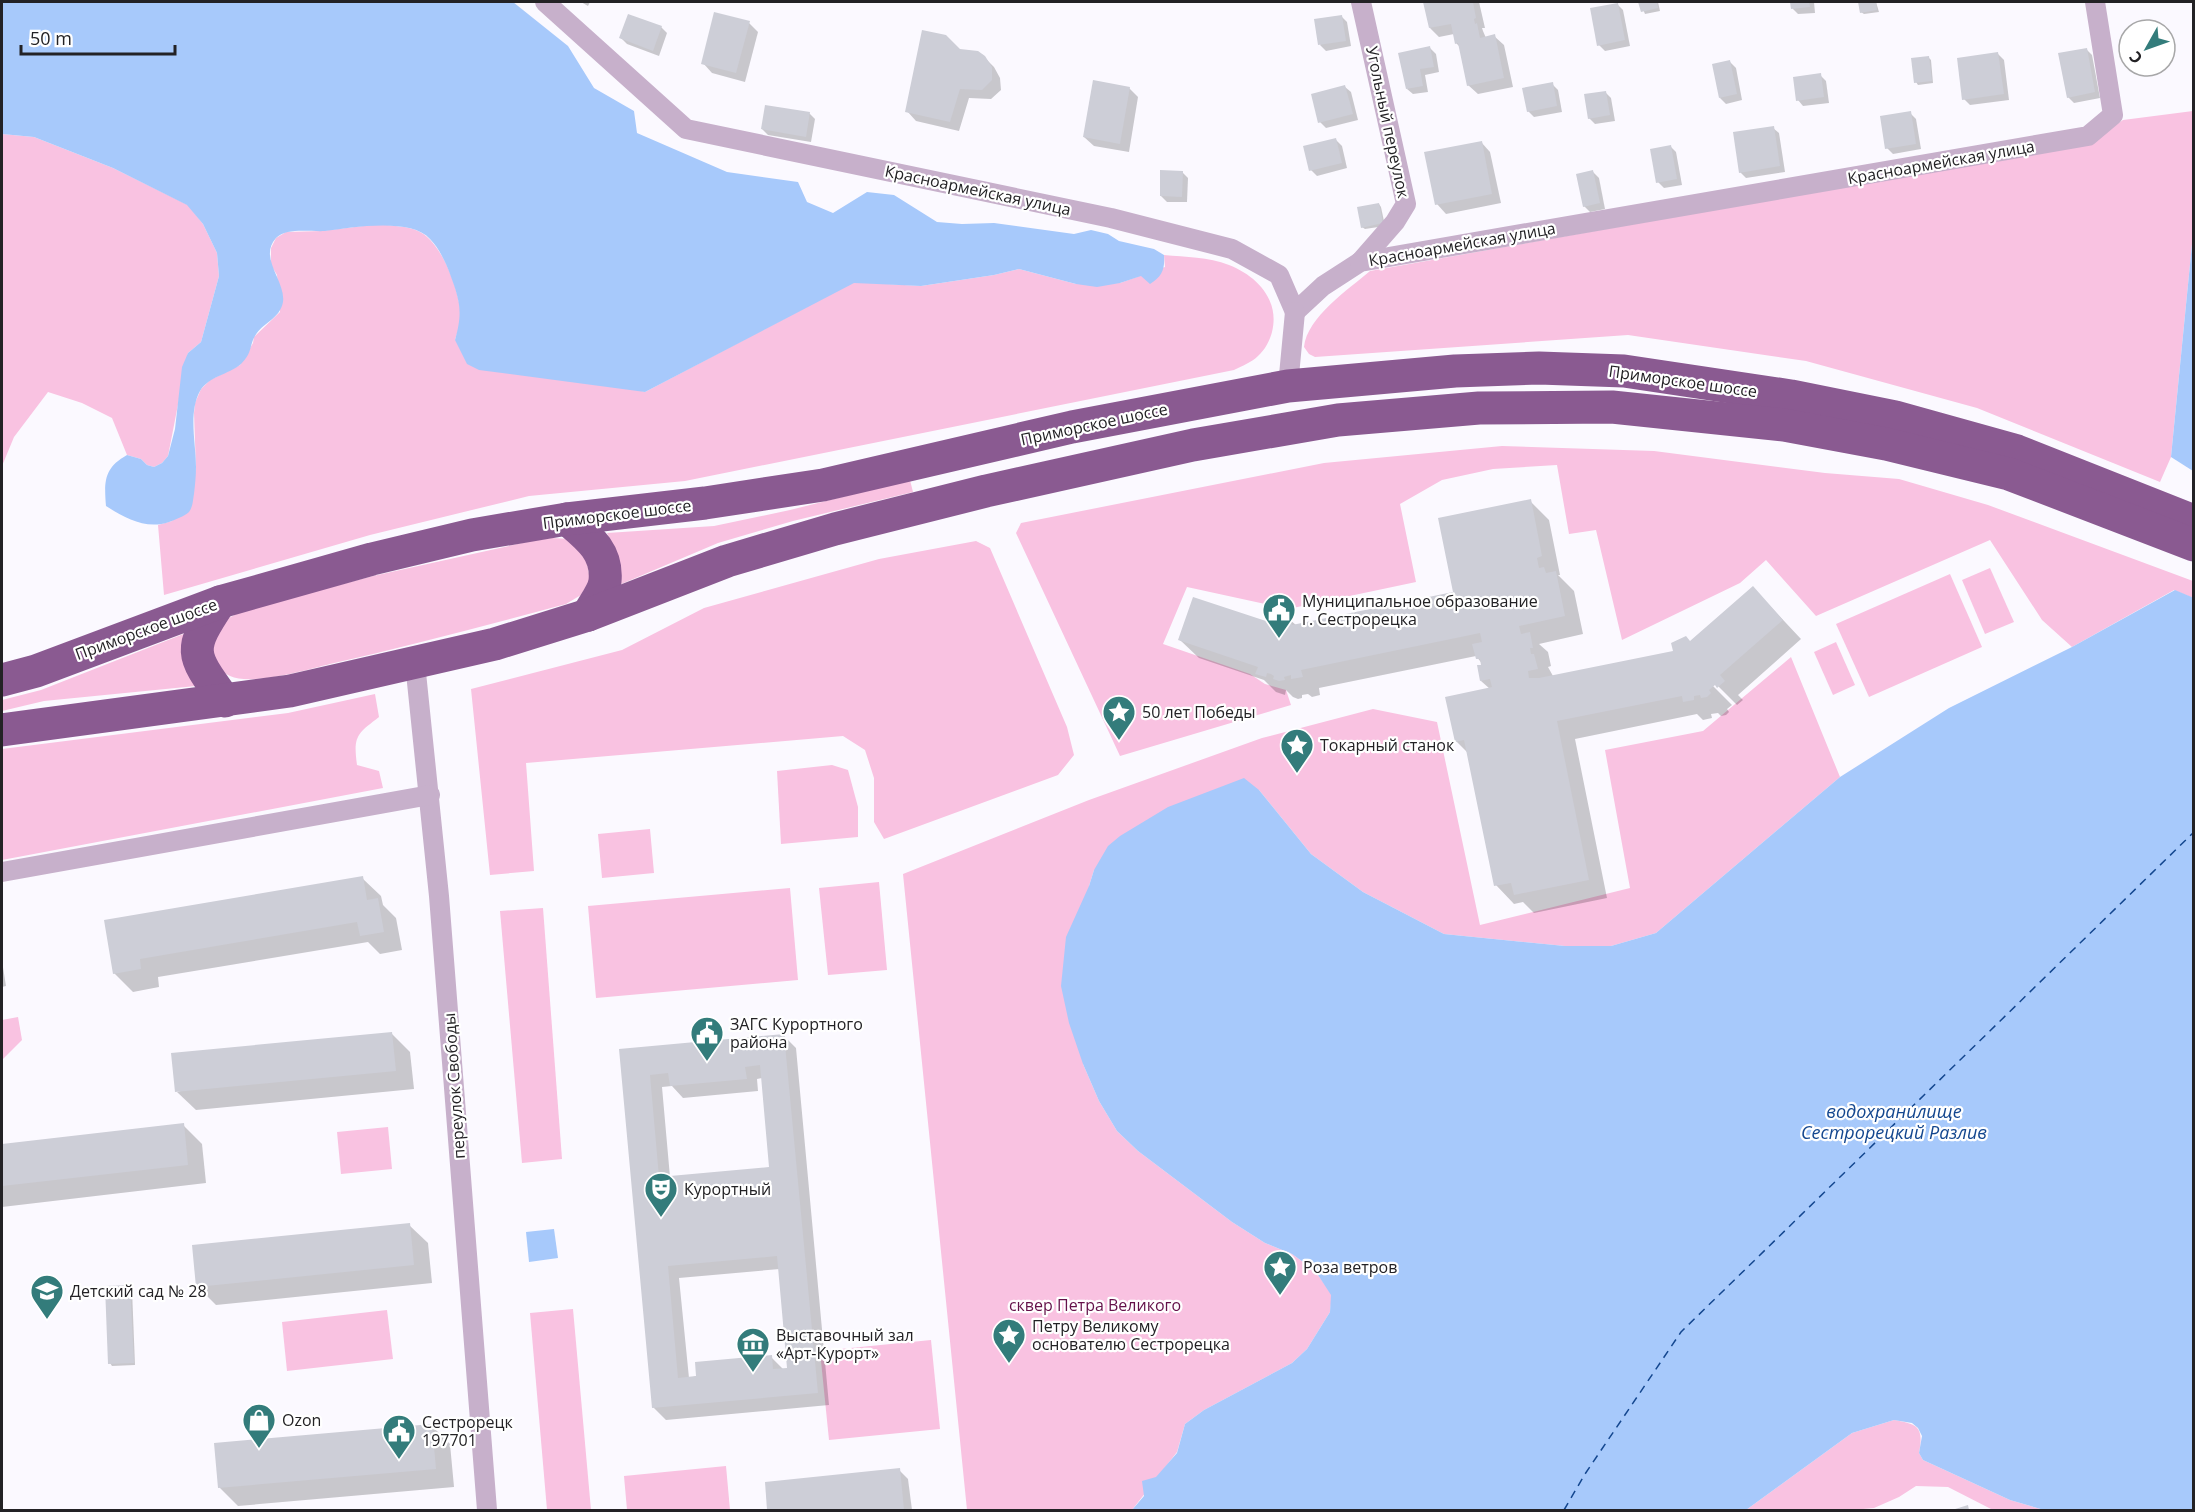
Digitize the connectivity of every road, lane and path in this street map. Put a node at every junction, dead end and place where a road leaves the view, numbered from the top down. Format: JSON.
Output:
{"nodes":[{"id":1,"x":545,"y":2,"type":"edge"},
{"id":2,"x":1361,"y":2,"type":"edge"},
{"id":3,"x":2095,"y":2,"type":"edge"},
{"id":4,"x":1359,"y":262,"type":"junction"},
{"id":5,"x":1294,"y":312,"type":"junction"},
{"id":6,"x":1288,"y":386,"type":"junction"},
{"id":7,"x":567,"y":519,"type":"junction"},
{"id":8,"x":2193,"y":521,"type":"edge"},
{"id":9,"x":2193,"y":544,"type":"edge"},
{"id":10,"x":220,"y":602,"type":"junction"},
{"id":11,"x":588,"y":615,"type":"junction"},
{"id":12,"x":415,"y":663,"type":"junction"},
{"id":13,"x":2,"y":680,"type":"edge"},
{"id":14,"x":225,"y":701,"type":"junction"},
{"id":15,"x":2,"y":730,"type":"edge"},
{"id":16,"x":430,"y":795,"type":"junction"},
{"id":17,"x":2,"y":872,"type":"edge"},
{"id":18,"x":487,"y":1510,"type":"edge"}],
"edges":[{"from":1,"to":5,"type":"street","name":"Красноармейская улица"},
{"from":2,"to":4,"type":"street","name":"Угольный переулок"},
{"from":3,"to":4,"type":"street","name":"Красноармейская улица"},
{"from":4,"to":5,"type":"street","name":"Красноармейская улица"},
{"from":5,"to":6,"type":"street"},
{"from":6,"to":7,"type":"highway","name":"Приморское шоссе"},
{"from":6,"to":8,"type":"highway","name":"Приморское шоссе"},
{"from":7,"to":10,"type":"highway","name":"Приморское шоссе"},
{"from":7,"to":11,"type":"highway"},
{"from":9,"to":11,"type":"highway","name":"Приморское шоссе"},
{"from":10,"to":13,"type":"highway","name":"Приморское шоссе"},
{"from":10,"to":14,"type":"highway"},
{"from":11,"to":12,"type":"highway","name":"Приморское шоссе"},
{"from":12,"to":14,"type":"highway","name":"Приморское шоссе"},
{"from":12,"to":16,"type":"street","name":"переулок Свободы"},
{"from":14,"to":15,"type":"highway","name":"Приморское шоссе"},
{"from":16,"to":17,"type":"street"},
{"from":16,"to":18,"type":"street","name":"переулок Свободы"}]}
